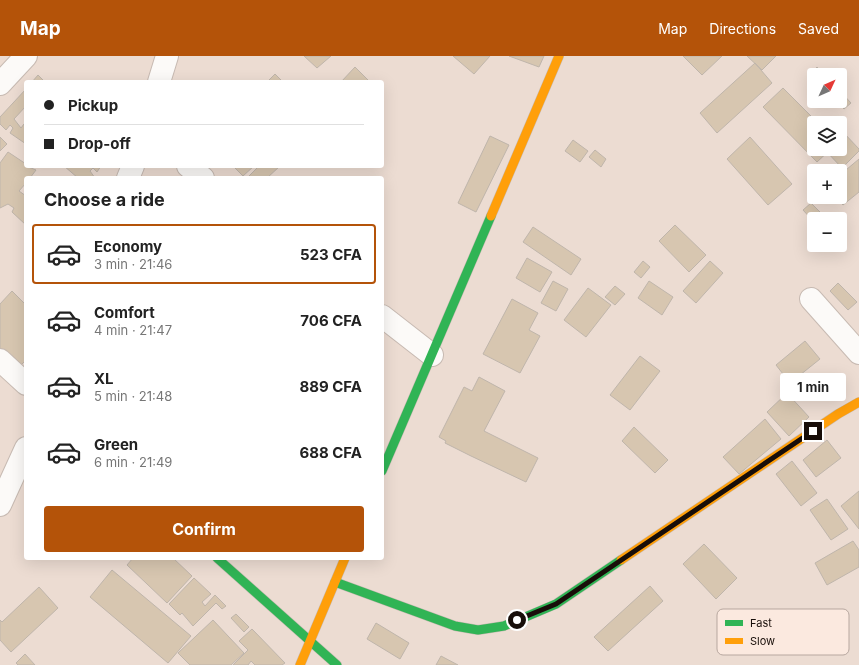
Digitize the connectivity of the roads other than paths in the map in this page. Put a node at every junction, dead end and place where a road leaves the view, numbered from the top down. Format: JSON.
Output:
{"nodes":[{"id":1,"x":26,"y":56,"type":"edge"},
{"id":2,"x":166,"y":56,"type":"edge"},
{"id":3,"x":559,"y":56,"type":"edge"},
{"id":4,"x":160,"y":80,"type":"edge"},
{"id":5,"x":0,"y":84,"type":"edge"},
{"id":6,"x":190,"y":168,"type":"edge"},
{"id":7,"x":200,"y":176,"type":"edge"},
{"id":8,"x":811,"y":300,"type":"dead end"},
{"id":9,"x":384,"y":318,"type":"edge"},
{"id":10,"x":859,"y":353,"type":"edge"},
{"id":11,"x":432,"y":355,"type":"junction"},
{"id":12,"x":0,"y":360,"type":"edge"},
{"id":13,"x":24,"y":382,"type":"edge"},
{"id":14,"x":859,"y":402,"type":"edge"},
{"id":15,"x":24,"y":452,"type":"edge"},
{"id":16,"x":384,"y":466,"type":"edge"},
{"id":17,"x":0,"y":505,"type":"edge"},
{"id":18,"x":219,"y":560,"type":"edge"},
{"id":19,"x":344,"y":560,"type":"edge"},
{"id":20,"x":334,"y":582,"type":"junction"},
{"id":21,"x":309,"y":642,"type":"junction"},
{"id":22,"x":300,"y":665,"type":"edge"},
{"id":23,"x":337,"y":665,"type":"edge"}],
"edges":[{"from":1,"to":5,"type":"street"},
{"from":2,"to":4,"type":"street"},
{"from":3,"to":11,"type":"street"},
{"from":6,"to":7,"type":"street"},
{"from":8,"to":10,"type":"street"},
{"from":9,"to":11,"type":"street"},
{"from":11,"to":16,"type":"street"},
{"from":12,"to":13,"type":"street"},
{"from":14,"to":20,"type":"street"},
{"from":15,"to":17,"type":"street"},
{"from":18,"to":21,"type":"street"},
{"from":19,"to":20,"type":"street"},
{"from":20,"to":21,"type":"street"},
{"from":21,"to":22,"type":"street"},
{"from":21,"to":23,"type":"street"}]}
